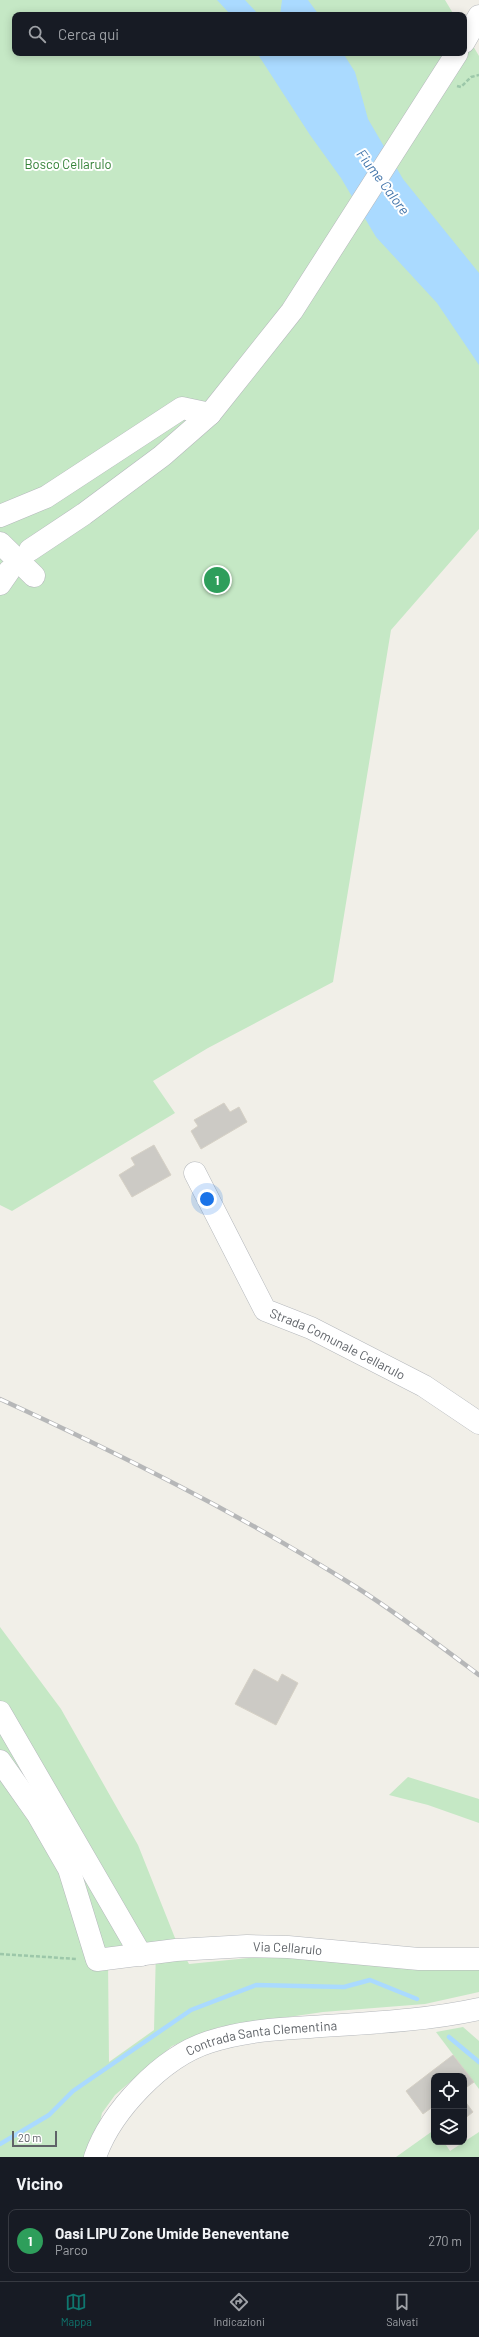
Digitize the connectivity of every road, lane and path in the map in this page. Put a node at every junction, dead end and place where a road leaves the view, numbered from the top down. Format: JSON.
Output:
{"nodes":[{"id":1,"x":479,"y":16,"type":"edge"},
{"id":2,"x":467,"y":37,"type":"edge"},
{"id":3,"x":455,"y":56,"type":"edge"},
{"id":4,"x":210,"y":414,"type":"junction"},
{"id":5,"x":0,"y":516,"type":"edge"},
{"id":6,"x":0,"y":543,"type":"edge"},
{"id":7,"x":30,"y":550,"type":"dead end"},
{"id":8,"x":34,"y":576,"type":"dead end"},
{"id":9,"x":195,"y":1173,"type":"dead end"},
{"id":10,"x":479,"y":1423,"type":"edge"},
{"id":11,"x":0,"y":1712,"type":"edge"},
{"id":12,"x":0,"y":1762,"type":"edge"},
{"id":13,"x":0,"y":1954,"type":"edge"},
{"id":14,"x":141,"y":1955,"type":"junction"},
{"id":15,"x":479,"y":1959,"type":"edge"},
{"id":16,"x":97,"y":1960,"type":"junction"},
{"id":17,"x":479,"y":2009,"type":"edge"},
{"id":18,"x":95,"y":2157,"type":"edge"}],
"edges":[{"from":1,"to":2,"type":"street"},
{"from":3,"to":4,"type":"street"},
{"from":4,"to":5,"type":"street"},
{"from":4,"to":7,"type":"street"},
{"from":6,"to":8,"type":"street"},
{"from":9,"to":10,"type":"street","name":"Strada Comunale Cellarulo"},
{"from":11,"to":14,"type":"street"},
{"from":12,"to":16,"type":"street"},
{"from":13,"to":16,"type":"path"},
{"from":14,"to":15,"type":"street","name":"Via Cellarulo"},
{"from":14,"to":16,"type":"street","name":"Via Cellarulo"},
{"from":17,"to":18,"type":"street","name":"Contrada Santa Clementina"}]}
